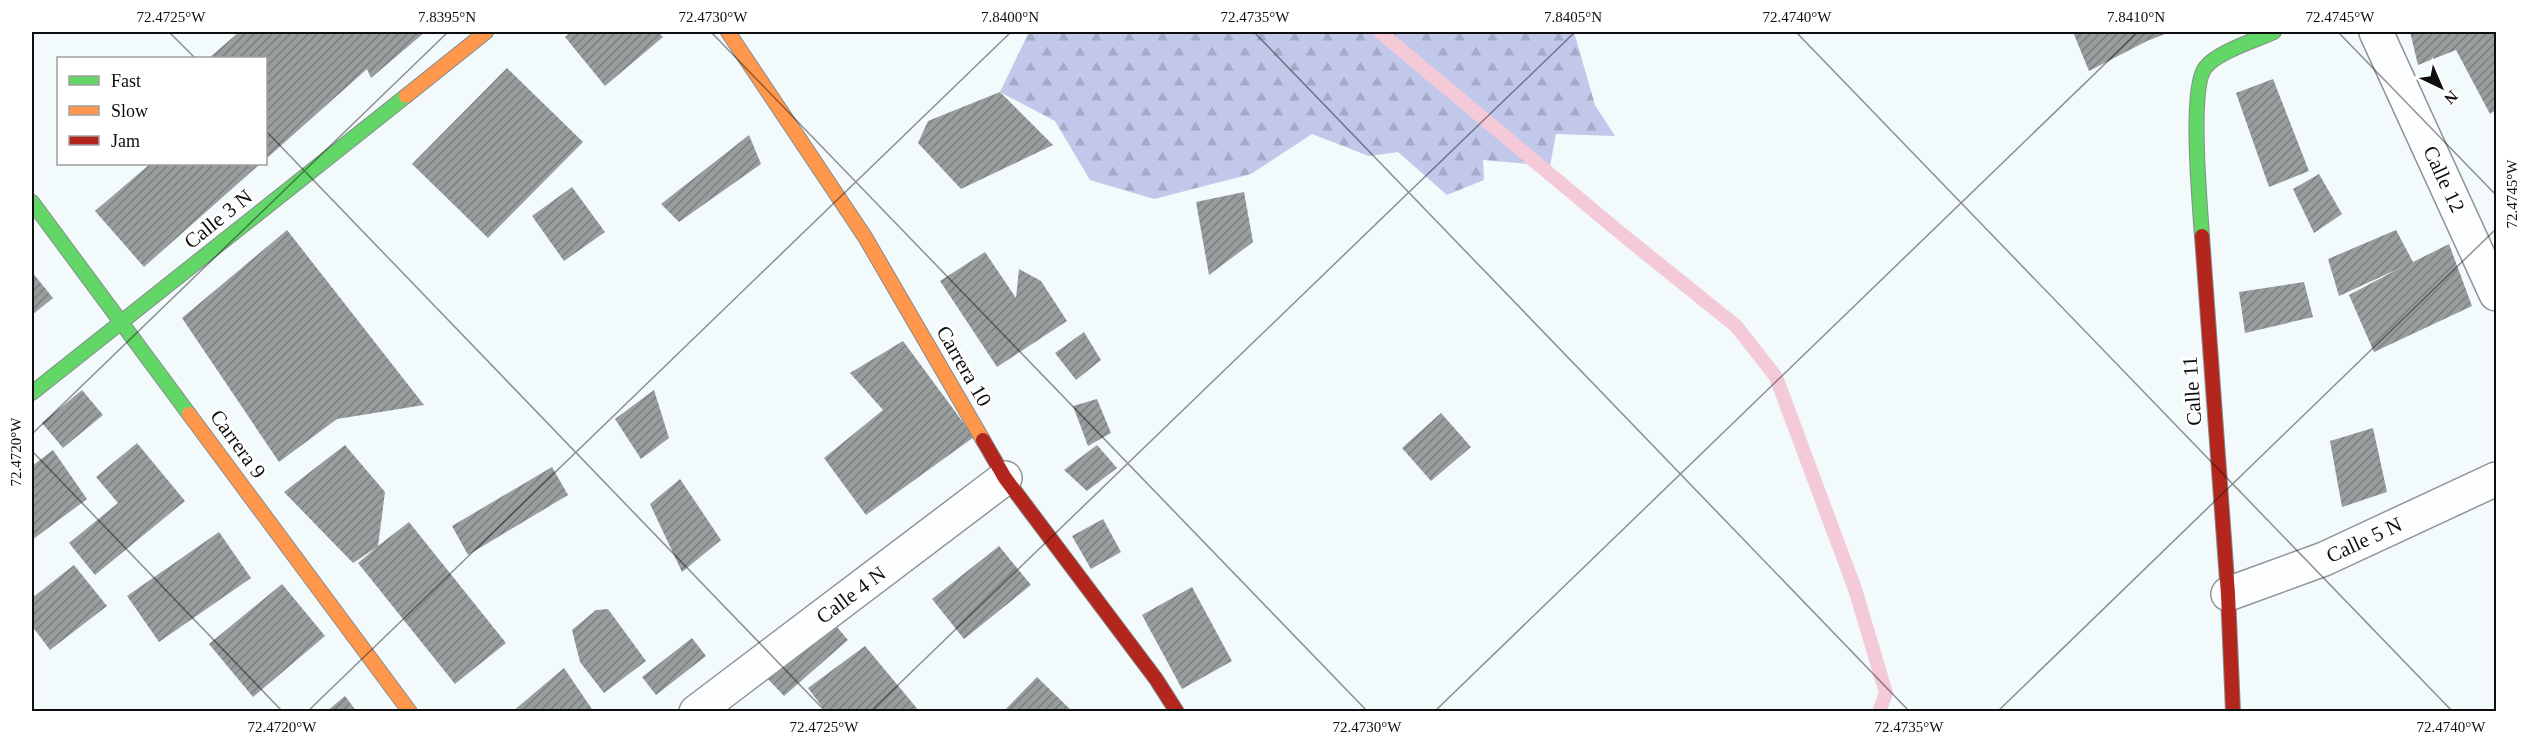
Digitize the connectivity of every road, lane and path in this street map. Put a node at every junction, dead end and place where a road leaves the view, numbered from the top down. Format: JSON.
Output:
{"nodes":[{"id":1,"x":486,"y":32,"type":"edge"},
{"id":2,"x":728,"y":32,"type":"edge"},
{"id":3,"x":2274,"y":32,"type":"edge"},
{"id":4,"x":2376,"y":32,"type":"edge"},
{"id":5,"x":32,"y":202,"type":"edge"},
{"id":6,"x":2496,"y":294,"type":"edge"},
{"id":7,"x":123,"y":323,"type":"junction"},
{"id":8,"x":32,"y":393,"type":"edge"},
{"id":9,"x":1005,"y":478,"type":"junction"},
{"id":10,"x":2496,"y":479,"type":"edge"},
{"id":11,"x":2228,"y":594,"type":"junction"},
{"id":12,"x":410,"y":711,"type":"edge"},
{"id":13,"x":696,"y":711,"type":"edge"},
{"id":14,"x":1177,"y":711,"type":"edge"},
{"id":15,"x":2233,"y":711,"type":"edge"}],
"edges":[{"from":1,"to":7,"type":"street","name":"Calle 3 N"},
{"from":2,"to":9,"type":"street","name":"Carrera 10"},
{"from":3,"to":11,"type":"street","name":"Calle 11"},
{"from":4,"to":6,"type":"street","name":"Calle 12"},
{"from":5,"to":7,"type":"street","name":"Carrera 9"},
{"from":7,"to":8,"type":"street","name":"Calle 3 N"},
{"from":7,"to":12,"type":"street","name":"Carrera 9"},
{"from":9,"to":13,"type":"street","name":"Calle 4 N"},
{"from":9,"to":14,"type":"street","name":"Carrera 10"},
{"from":10,"to":11,"type":"street","name":"Calle 5 N"},
{"from":11,"to":15,"type":"street","name":"Calle 11"}]}
